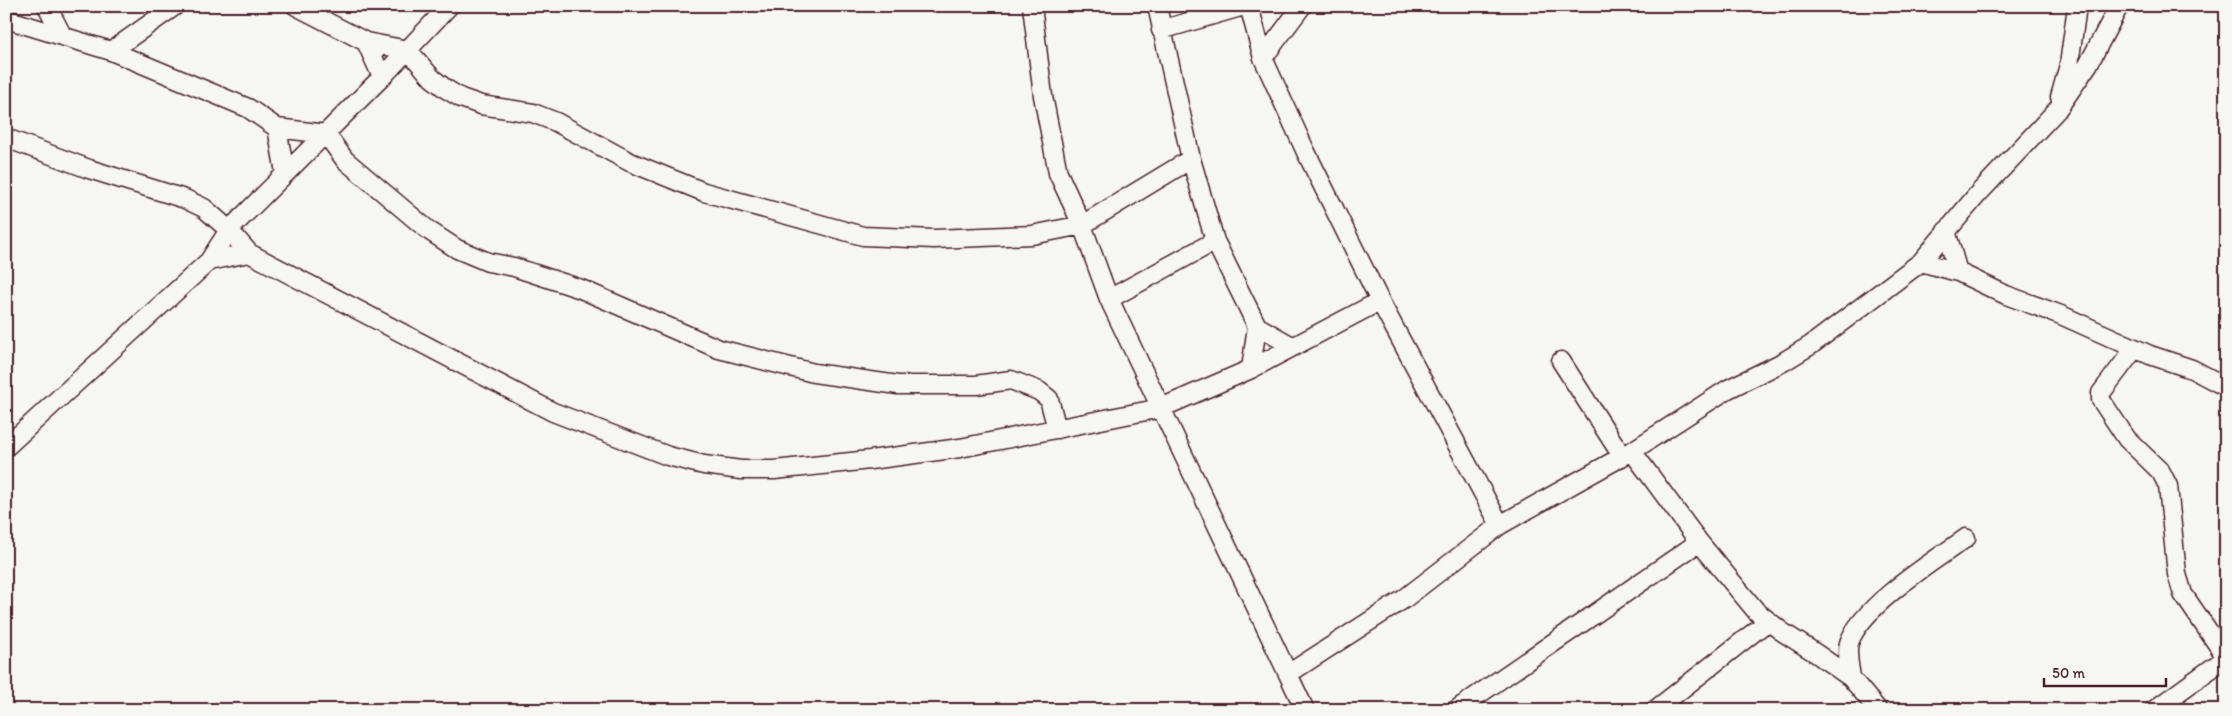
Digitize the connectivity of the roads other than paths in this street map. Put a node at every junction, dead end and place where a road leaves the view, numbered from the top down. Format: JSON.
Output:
{"nodes":[{"id":1,"x":41,"y":6,"type":"edge"},
{"id":2,"x":47,"y":6,"type":"edge"},
{"id":3,"x":175,"y":6,"type":"edge"},
{"id":4,"x":296,"y":6,"type":"edge"},
{"id":5,"x":449,"y":6,"type":"edge"},
{"id":6,"x":1032,"y":6,"type":"edge"},
{"id":7,"x":1157,"y":6,"type":"edge"},
{"id":8,"x":1244,"y":6,"type":"edge"},
{"id":9,"x":1249,"y":6,"type":"edge"},
{"id":10,"x":1302,"y":6,"type":"edge"},
{"id":11,"x":2077,"y":6,"type":"edge"},
{"id":12,"x":2120,"y":6,"type":"edge"},
{"id":13,"x":6,"y":18,"type":"edge"},
{"id":14,"x":30,"y":26,"type":"junction"},
{"id":15,"x":1161,"y":30,"type":"junction"},
{"id":16,"x":60,"y":33,"type":"junction"},
{"id":17,"x":366,"y":42,"type":"junction"},
{"id":18,"x":408,"y":50,"type":"junction"},
{"id":19,"x":112,"y":51,"type":"junction"},
{"id":20,"x":1263,"y":58,"type":"junction"},
{"id":21,"x":382,"y":77,"type":"junction"},
{"id":22,"x":2057,"y":110,"type":"junction"},
{"id":23,"x":277,"y":128,"type":"junction"},
{"id":24,"x":326,"y":134,"type":"junction"},
{"id":25,"x":6,"y":138,"type":"edge"},
{"id":26,"x":1191,"y":159,"type":"junction"},
{"id":27,"x":284,"y":173,"type":"junction"},
{"id":28,"x":1082,"y":225,"type":"junction"},
{"id":29,"x":229,"y":230,"type":"junction"},
{"id":30,"x":1946,"y":231,"type":"junction"},
{"id":31,"x":1215,"y":241,"type":"junction"},
{"id":32,"x":249,"y":253,"type":"junction"},
{"id":33,"x":209,"y":261,"type":"junction"},
{"id":34,"x":1922,"y":262,"type":"junction"},
{"id":35,"x":1958,"y":272,"type":"junction"},
{"id":36,"x":1109,"y":299,"type":"junction"},
{"id":37,"x":1380,"y":301,"type":"junction"},
{"id":38,"x":1257,"y":326,"type":"junction"},
{"id":39,"x":1292,"y":346,"type":"junction"},
{"id":40,"x":2135,"y":348,"type":"junction"},
{"id":41,"x":1561,"y":361,"type":"dead end"},
{"id":42,"x":1252,"y":369,"type":"junction"},
{"id":43,"x":2226,"y":387,"type":"edge"},
{"id":44,"x":1161,"y":408,"type":"junction"},
{"id":45,"x":1057,"y":428,"type":"junction"},
{"id":46,"x":6,"y":446,"type":"edge"},
{"id":47,"x":1627,"y":454,"type":"junction"},
{"id":48,"x":1500,"y":526,"type":"junction"},
{"id":49,"x":1966,"y":538,"type":"dead end"},
{"id":50,"x":1699,"y":542,"type":"junction"},
{"id":51,"x":1767,"y":622,"type":"junction"},
{"id":52,"x":1849,"y":644,"type":"junction"},
{"id":53,"x":1817,"y":654,"type":"junction"},
{"id":54,"x":2226,"y":657,"type":"edge"},
{"id":55,"x":1288,"y":674,"type":"junction"},
{"id":56,"x":1851,"y":678,"type":"junction"},
{"id":57,"x":1665,"y":706,"type":"edge"},
{"id":58,"x":1874,"y":708,"type":"edge"},
{"id":59,"x":1305,"y":710,"type":"edge"},
{"id":60,"x":1456,"y":710,"type":"edge"},
{"id":61,"x":2154,"y":710,"type":"edge"}],
"edges":[{"from":1,"to":14,"type":"street"},
{"from":2,"to":16,"type":"street"},
{"from":3,"to":19,"type":"street"},
{"from":4,"to":17,"type":"street"},
{"from":5,"to":18,"type":"street"},
{"from":6,"to":28,"type":"street"},
{"from":7,"to":15,"type":"street"},
{"from":8,"to":15,"type":"street"},
{"from":9,"to":20,"type":"street"},
{"from":10,"to":20,"type":"street"},
{"from":11,"to":22,"type":"street"},
{"from":12,"to":22,"type":"street"},
{"from":13,"to":14,"type":"street"},
{"from":14,"to":16,"type":"street"},
{"from":15,"to":26,"type":"street"},
{"from":16,"to":19,"type":"street"},
{"from":17,"to":18,"type":"street"},
{"from":17,"to":21,"type":"street"},
{"from":18,"to":21,"type":"street"},
{"from":18,"to":28,"type":"street"},
{"from":19,"to":23,"type":"street"},
{"from":20,"to":37,"type":"street"},
{"from":21,"to":24,"type":"street"},
{"from":22,"to":30,"type":"street"},
{"from":23,"to":24,"type":"street"},
{"from":23,"to":27,"type":"street"},
{"from":24,"to":27,"type":"street"},
{"from":24,"to":45,"type":"street"},
{"from":25,"to":29,"type":"street"},
{"from":26,"to":28,"type":"street"},
{"from":26,"to":31,"type":"street"},
{"from":27,"to":29,"type":"street"},
{"from":28,"to":36,"type":"street"},
{"from":29,"to":32,"type":"street"},
{"from":29,"to":33,"type":"street"},
{"from":30,"to":34,"type":"street"},
{"from":30,"to":35,"type":"street"},
{"from":31,"to":36,"type":"street"},
{"from":31,"to":38,"type":"street"},
{"from":32,"to":33,"type":"street"},
{"from":32,"to":45,"type":"street"},
{"from":33,"to":46,"type":"street"},
{"from":34,"to":35,"type":"street"},
{"from":34,"to":47,"type":"street"},
{"from":35,"to":40,"type":"street"},
{"from":36,"to":44,"type":"street"},
{"from":37,"to":39,"type":"street"},
{"from":37,"to":48,"type":"street"},
{"from":38,"to":39,"type":"street"},
{"from":38,"to":42,"type":"street"},
{"from":39,"to":42,"type":"street"},
{"from":40,"to":43,"type":"street"},
{"from":40,"to":54,"type":"street"},
{"from":41,"to":47,"type":"street"},
{"from":42,"to":44,"type":"street"},
{"from":44,"to":45,"type":"street"},
{"from":44,"to":55,"type":"street"},
{"from":47,"to":48,"type":"street"},
{"from":47,"to":50,"type":"street"},
{"from":48,"to":55,"type":"street"},
{"from":49,"to":52,"type":"street"},
{"from":50,"to":51,"type":"street"},
{"from":50,"to":60,"type":"street"},
{"from":51,"to":53,"type":"street"},
{"from":51,"to":57,"type":"street"},
{"from":52,"to":53,"type":"street"},
{"from":52,"to":56,"type":"street"},
{"from":53,"to":56,"type":"street"},
{"from":54,"to":61,"type":"street"},
{"from":55,"to":59,"type":"street"},
{"from":56,"to":58,"type":"street"}]}
